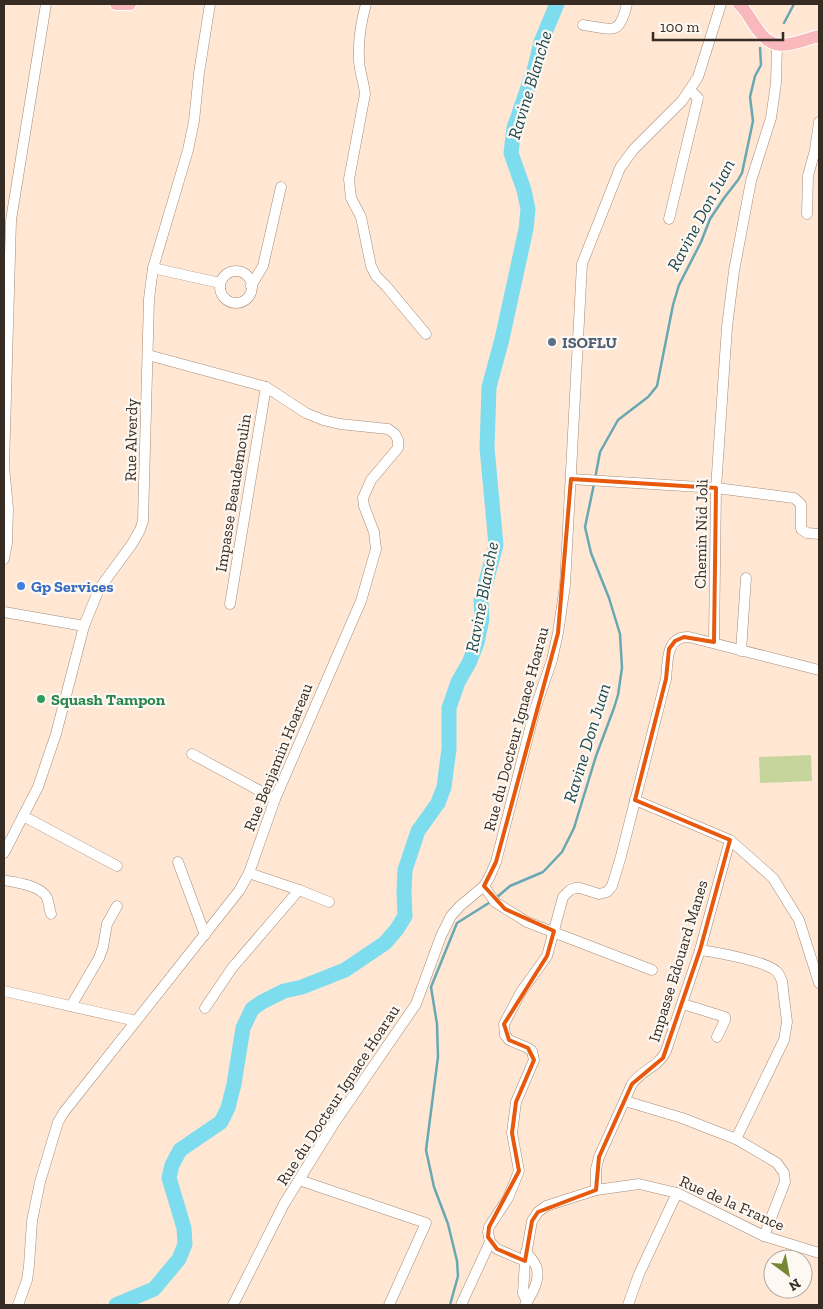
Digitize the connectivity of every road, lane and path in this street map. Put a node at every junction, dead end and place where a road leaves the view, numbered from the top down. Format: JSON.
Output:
{"nodes":[{"id":1,"x":46,"y":4,"type":"edge"},
{"id":2,"x":116,"y":4,"type":"edge"},
{"id":3,"x":130,"y":4,"type":"edge"},
{"id":4,"x":210,"y":4,"type":"edge"},
{"id":5,"x":366,"y":4,"type":"edge"},
{"id":6,"x":627,"y":4,"type":"edge"},
{"id":7,"x":721,"y":4,"type":"edge"},
{"id":8,"x":739,"y":4,"type":"edge"},
{"id":9,"x":583,"y":25,"type":"dead end"},
{"id":10,"x":819,"y":36,"type":"edge"},
{"id":11,"x":777,"y":46,"type":"junction"},
{"id":12,"x":690,"y":90,"type":"junction"},
{"id":13,"x":819,"y":122,"type":"edge"},
{"id":14,"x":281,"y":187,"type":"dead end"},
{"id":15,"x":808,"y":214,"type":"dead end"},
{"id":16,"x":669,"y":220,"type":"dead end"},
{"id":17,"x":153,"y":268,"type":"junction"},
{"id":18,"x":220,"y":283,"type":"junction"},
{"id":19,"x":252,"y":286,"type":"junction"},
{"id":20,"x":426,"y":334,"type":"dead end"},
{"id":21,"x":148,"y":355,"type":"junction"},
{"id":22,"x":266,"y":387,"type":"junction"},
{"id":23,"x":571,"y":479,"type":"junction"},
{"id":24,"x":716,"y":488,"type":"junction"},
{"id":25,"x":819,"y":534,"type":"edge"},
{"id":26,"x":6,"y":542,"type":"edge"},
{"id":27,"x":4,"y":559,"type":"edge"},
{"id":28,"x":746,"y":578,"type":"dead end"},
{"id":29,"x":230,"y":604,"type":"dead end"},
{"id":30,"x":4,"y":612,"type":"edge"},
{"id":31,"x":84,"y":626,"type":"junction"},
{"id":32,"x":714,"y":642,"type":"junction"},
{"id":33,"x":741,"y":651,"type":"junction"},
{"id":34,"x":819,"y":670,"type":"edge"},
{"id":35,"x":192,"y":754,"type":"dead end"},
{"id":36,"x":275,"y":799,"type":"junction"},
{"id":37,"x":636,"y":800,"type":"junction"},
{"id":38,"x":23,"y":816,"type":"junction"},
{"id":39,"x":730,"y":840,"type":"junction"},
{"id":40,"x":4,"y":853,"type":"edge"},
{"id":41,"x":178,"y":862,"type":"dead end"},
{"id":42,"x":117,"y":866,"type":"dead end"},
{"id":43,"x":249,"y":873,"type":"junction"},
{"id":44,"x":4,"y":880,"type":"edge"},
{"id":45,"x":299,"y":890,"type":"junction"},
{"id":46,"x":489,"y":894,"type":"junction"},
{"id":47,"x":329,"y":902,"type":"dead end"},
{"id":48,"x":117,"y":906,"type":"dead end"},
{"id":49,"x":50,"y":914,"type":"dead end"},
{"id":50,"x":554,"y":931,"type":"junction"},
{"id":51,"x":205,"y":935,"type":"junction"},
{"id":52,"x":700,"y":950,"type":"junction"},
{"id":53,"x":652,"y":970,"type":"dead end"},
{"id":54,"x":819,"y":983,"type":"edge"},
{"id":55,"x":4,"y":991,"type":"edge"},
{"id":56,"x":683,"y":1004,"type":"junction"},
{"id":57,"x":71,"y":1006,"type":"junction"},
{"id":58,"x":205,"y":1008,"type":"dead end"},
{"id":59,"x":136,"y":1022,"type":"junction"},
{"id":60,"x":717,"y":1037,"type":"dead end"},
{"id":61,"x":625,"y":1101,"type":"junction"},
{"id":62,"x":736,"y":1139,"type":"junction"},
{"id":63,"x":299,"y":1180,"type":"junction"},
{"id":64,"x":596,"y":1190,"type":"junction"},
{"id":65,"x":676,"y":1193,"type":"junction"},
{"id":66,"x":764,"y":1236,"type":"junction"},
{"id":67,"x":490,"y":1242,"type":"junction"},
{"id":68,"x":819,"y":1253,"type":"edge"},
{"id":69,"x":526,"y":1257,"type":"junction"},
{"id":70,"x":526,"y":1304,"type":"edge"},
{"id":71,"x":18,"y":1305,"type":"edge"},
{"id":72,"x":233,"y":1305,"type":"edge"},
{"id":73,"x":389,"y":1305,"type":"edge"},
{"id":74,"x":461,"y":1305,"type":"edge"},
{"id":75,"x":628,"y":1305,"type":"edge"}],
"edges":[{"from":1,"to":26,"type":"street"},
{"from":2,"to":3,"type":"main road"},
{"from":4,"to":17,"type":"street","name":"Rue Alverdy"},
{"from":5,"to":20,"type":"street"},
{"from":6,"to":9,"type":"street"},
{"from":7,"to":12,"type":"street","name":"Rue du Docteur Ignace Hoarau"},
{"from":8,"to":11,"type":"main road"},
{"from":10,"to":11,"type":"main road"},
{"from":11,"to":24,"type":"street","name":"Chemin Nid Joli"},
{"from":12,"to":16,"type":"street"},
{"from":12,"to":23,"type":"street","name":"Rue du Docteur Ignace Hoarau"},
{"from":13,"to":15,"type":"street"},
{"from":14,"to":19,"type":"street"},
{"from":17,"to":18,"type":"street"},
{"from":17,"to":21,"type":"street","name":"Rue Alverdy"},
{"from":18,"to":19,"type":"street"},
{"from":18,"to":19,"type":"street"},
{"from":21,"to":22,"type":"street","name":"Rue Benjamin Hoareau"},
{"from":21,"to":31,"type":"street","name":"Rue Alverdy"},
{"from":22,"to":29,"type":"street","name":"Impasse Beaudemoulin"},
{"from":22,"to":36,"type":"street","name":"Rue Benjamin Hoareau"},
{"from":23,"to":24,"type":"street"},
{"from":23,"to":46,"type":"street","name":"Rue du Docteur Ignace Hoarau"},
{"from":24,"to":25,"type":"street"},
{"from":24,"to":32,"type":"street","name":"Chemin Nid Joli"},
{"from":26,"to":27,"type":"street"},
{"from":28,"to":33,"type":"street"},
{"from":30,"to":31,"type":"street"},
{"from":31,"to":38,"type":"street","name":"Rue Alverdy"},
{"from":32,"to":33,"type":"street"},
{"from":32,"to":37,"type":"street"},
{"from":33,"to":34,"type":"street"},
{"from":35,"to":36,"type":"street"},
{"from":36,"to":43,"type":"street","name":"Rue Benjamin Hoareau"},
{"from":37,"to":39,"type":"street"},
{"from":37,"to":50,"type":"street"},
{"from":38,"to":40,"type":"street","name":"Rue Alverdy"},
{"from":38,"to":42,"type":"street"},
{"from":39,"to":52,"type":"street","name":"Impasse Edouard Manes"},
{"from":39,"to":54,"type":"street"},
{"from":41,"to":51,"type":"street"},
{"from":43,"to":45,"type":"street"},
{"from":43,"to":51,"type":"street","name":"Rue Benjamin Hoareau"},
{"from":44,"to":49,"type":"street"},
{"from":45,"to":47,"type":"street"},
{"from":45,"to":58,"type":"street"},
{"from":46,"to":50,"type":"street"},
{"from":46,"to":63,"type":"street","name":"Rue du Docteur Ignace Hoarau"},
{"from":48,"to":57,"type":"street"},
{"from":50,"to":53,"type":"street"},
{"from":50,"to":67,"type":"street"},
{"from":51,"to":59,"type":"street","name":"Rue Benjamin Hoareau"},
{"from":52,"to":56,"type":"street","name":"Impasse Edouard Manes"},
{"from":52,"to":62,"type":"street"},
{"from":55,"to":57,"type":"street"},
{"from":56,"to":60,"type":"street"},
{"from":56,"to":61,"type":"street","name":"Impasse Edouard Manes"},
{"from":57,"to":59,"type":"street"},
{"from":59,"to":71,"type":"street","name":"Rue Benjamin Hoareau"},
{"from":61,"to":62,"type":"street"},
{"from":61,"to":64,"type":"street","name":"Impasse Edouard Manes"},
{"from":62,"to":66,"type":"street"},
{"from":63,"to":72,"type":"street","name":"Rue du Docteur Ignace Hoarau"},
{"from":63,"to":73,"type":"street"},
{"from":64,"to":65,"type":"street","name":"Rue de la France"},
{"from":64,"to":69,"type":"street","name":"Rue de la France"},
{"from":65,"to":66,"type":"street","name":"Rue de la France"},
{"from":65,"to":75,"type":"street"},
{"from":66,"to":68,"type":"street","name":"Rue de la France"},
{"from":67,"to":69,"type":"street"},
{"from":67,"to":74,"type":"street"},
{"from":69,"to":70,"type":"street"}]}
